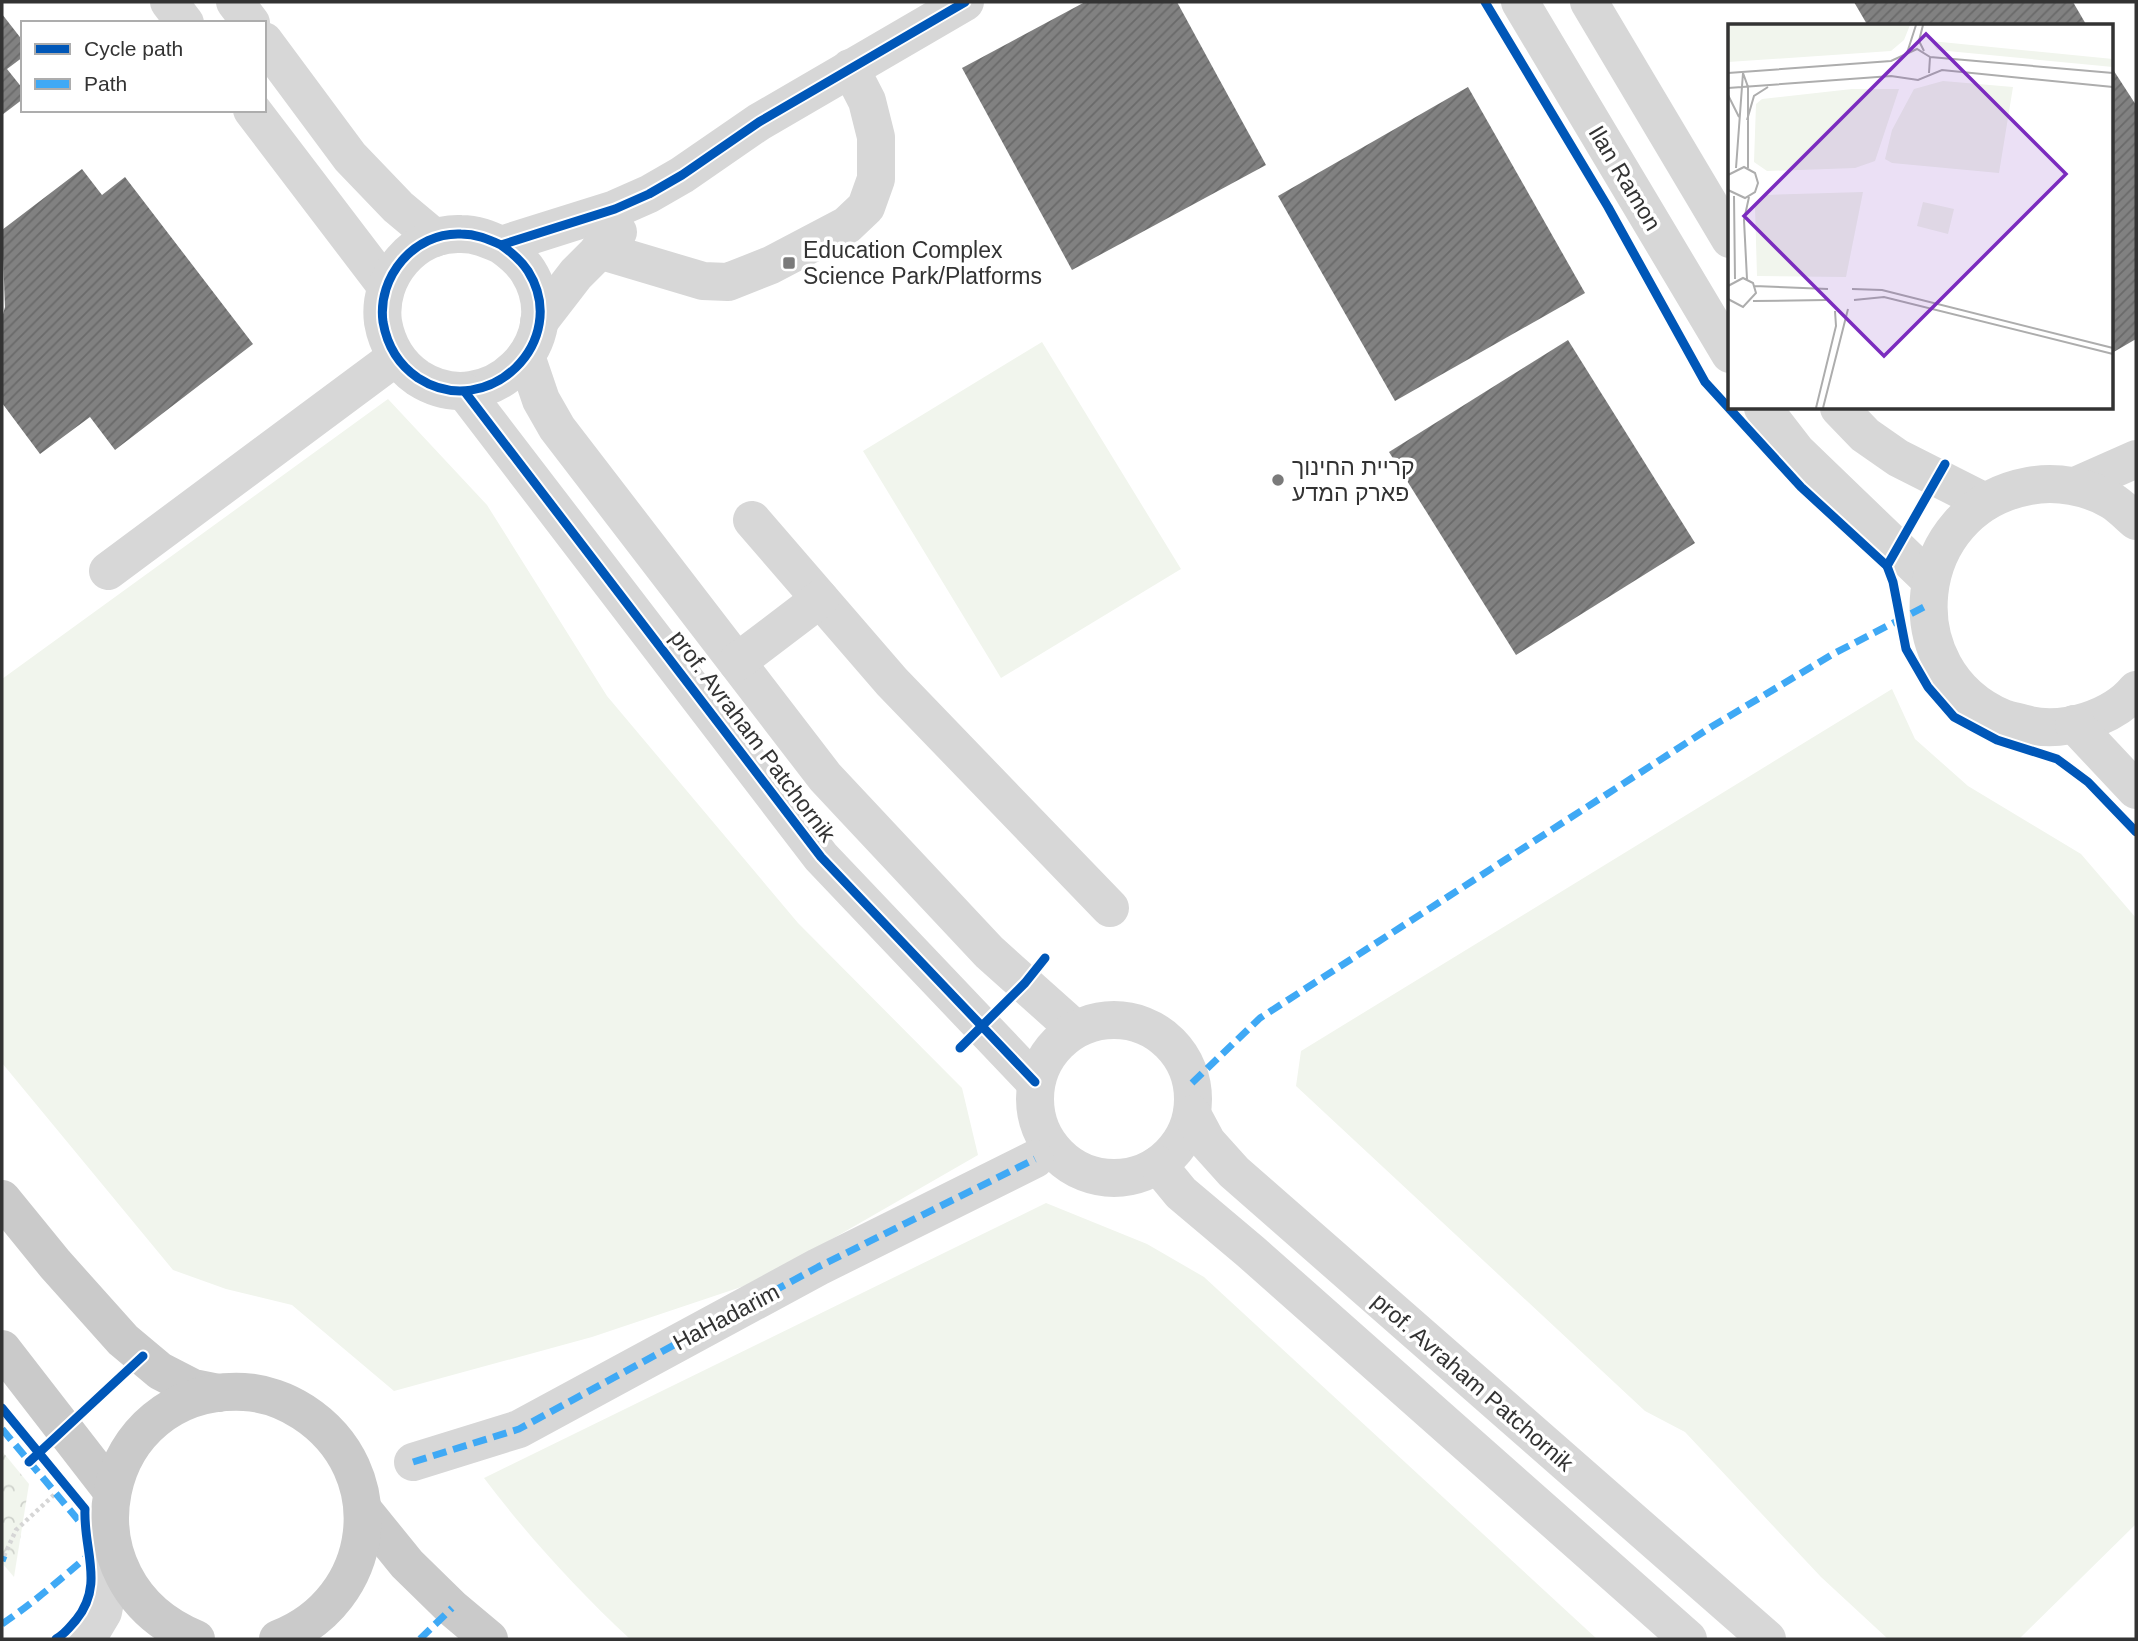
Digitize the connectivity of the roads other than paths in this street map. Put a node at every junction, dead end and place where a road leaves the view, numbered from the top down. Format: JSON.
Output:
{"nodes":[{"id":1,"x":169,"y":2,"type":"edge"},
{"id":2,"x":235,"y":2,"type":"edge"},
{"id":3,"x":965,"y":2,"type":"edge"},
{"id":4,"x":1520,"y":2,"type":"edge"},
{"id":5,"x":1598,"y":6,"type":"edge"},
{"id":6,"x":183,"y":21,"type":"edge"},
{"id":7,"x":249,"y":21,"type":"edge"},
{"id":8,"x":266,"y":44,"type":"edge"},
{"id":9,"x":850,"y":68,"type":"junction"},
{"id":10,"x":254,"y":112,"type":"edge"},
{"id":11,"x":682,"y":176,"type":"junction"},
{"id":12,"x":1728,"y":235,"type":"edge"},
{"id":13,"x":435,"y":237,"type":"junction"},
{"id":14,"x":501,"y":245,"type":"junction"},
{"id":15,"x":598,"y":250,"type":"junction"},
{"id":16,"x":386,"y":286,"type":"junction"},
{"id":17,"x":533,"y":339,"type":"junction"},
{"id":18,"x":1728,"y":351,"type":"edge"},
{"id":19,"x":396,"y":357,"type":"junction"},
{"id":20,"x":465,"y":391,"type":"junction"},
{"id":21,"x":1765,"y":410,"type":"edge"},
{"id":22,"x":1841,"y":410,"type":"edge"},
{"id":23,"x":2136,"y":459,"type":"edge"},
{"id":24,"x":2075,"y":486,"type":"junction"},
{"id":25,"x":1985,"y":502,"type":"junction"},
{"id":26,"x":752,"y":520,"type":"dead end"},
{"id":27,"x":2136,"y":521,"type":"edge"},
{"id":28,"x":108,"y":571,"type":"dead end"},
{"id":29,"x":1930,"y":580,"type":"junction"},
{"id":30,"x":820,"y":599,"type":"junction"},
{"id":31,"x":737,"y":662,"type":"junction"},
{"id":32,"x":2136,"y":690,"type":"edge"},
{"id":33,"x":2074,"y":724,"type":"junction"},
{"id":34,"x":2136,"y":790,"type":"edge"},
{"id":35,"x":1110,"y":908,"type":"dead end"},
{"id":36,"x":1075,"y":1029,"type":"junction"},
{"id":37,"x":1035,"y":1082,"type":"junction"},
{"id":38,"x":1192,"y":1114,"type":"junction"},
{"id":39,"x":1035,"y":1159,"type":"dead end"},
{"id":40,"x":1158,"y":1165,"type":"junction"},
{"id":41,"x":2,"y":1199,"type":"edge"},
{"id":42,"x":2,"y":1349,"type":"edge"},
{"id":43,"x":218,"y":1393,"type":"junction"},
{"id":44,"x":413,"y":1462,"type":"dead end"},
{"id":45,"x":112,"y":1491,"type":"junction"},
{"id":46,"x":364,"y":1511,"type":"junction"},
{"id":47,"x":114,"y":1555,"type":"junction"},
{"id":48,"x":87,"y":1639,"type":"edge"},
{"id":49,"x":196,"y":1639,"type":"edge"},
{"id":50,"x":278,"y":1639,"type":"edge"},
{"id":51,"x":489,"y":1639,"type":"edge"},
{"id":52,"x":1688,"y":1639,"type":"edge"},
{"id":53,"x":1767,"y":1639,"type":"edge"}],
"edges":[{"from":1,"to":6,"type":"street"},
{"from":2,"to":7,"type":"street"},
{"from":3,"to":9,"type":"street"},
{"from":4,"to":18,"type":"street","name":"Ilan Ramon"},
{"from":5,"to":12,"type":"street"},
{"from":8,"to":13,"type":"street"},
{"from":9,"to":11,"type":"street"},
{"from":9,"to":15,"type":"street"},
{"from":10,"to":16,"type":"street"},
{"from":11,"to":14,"type":"street"},
{"from":11,"to":15,"type":"street"},
{"from":13,"to":14,"type":"street"},
{"from":13,"to":16,"type":"street"},
{"from":14,"to":17,"type":"street"},
{"from":15,"to":17,"type":"street"},
{"from":16,"to":19,"type":"street"},
{"from":17,"to":20,"type":"street"},
{"from":17,"to":31,"type":"street","name":"prof. Avraham Patchornik"},
{"from":19,"to":20,"type":"street"},
{"from":19,"to":28,"type":"street"},
{"from":20,"to":37,"type":"street","name":"prof. Avraham Patchornik"},
{"from":21,"to":29,"type":"street"},
{"from":22,"to":25,"type":"street"},
{"from":23,"to":24,"type":"street"},
{"from":24,"to":25,"type":"street"},
{"from":24,"to":27,"type":"street"},
{"from":25,"to":29,"type":"street"},
{"from":26,"to":30,"type":"street"},
{"from":29,"to":33,"type":"street"},
{"from":30,"to":31,"type":"street"},
{"from":30,"to":35,"type":"street"},
{"from":31,"to":36,"type":"street","name":"prof. Avraham Patchornik"},
{"from":32,"to":33,"type":"street"},
{"from":33,"to":34,"type":"street"},
{"from":36,"to":37,"type":"street"},
{"from":36,"to":38,"type":"street"},
{"from":37,"to":40,"type":"street"},
{"from":38,"to":40,"type":"street"},
{"from":38,"to":53,"type":"street","name":"prof. Avraham Patchornik"},
{"from":39,"to":44,"type":"street","name":"HaHadarim"},
{"from":40,"to":52,"type":"street"},
{"from":41,"to":43,"type":"main road"},
{"from":42,"to":45,"type":"main road"},
{"from":43,"to":45,"type":"main road"},
{"from":43,"to":46,"type":"main road"},
{"from":45,"to":47,"type":"main road"},
{"from":46,"to":50,"type":"main road"},
{"from":46,"to":51,"type":"main road"},
{"from":47,"to":48,"type":"street"},
{"from":47,"to":49,"type":"main road"}]}
